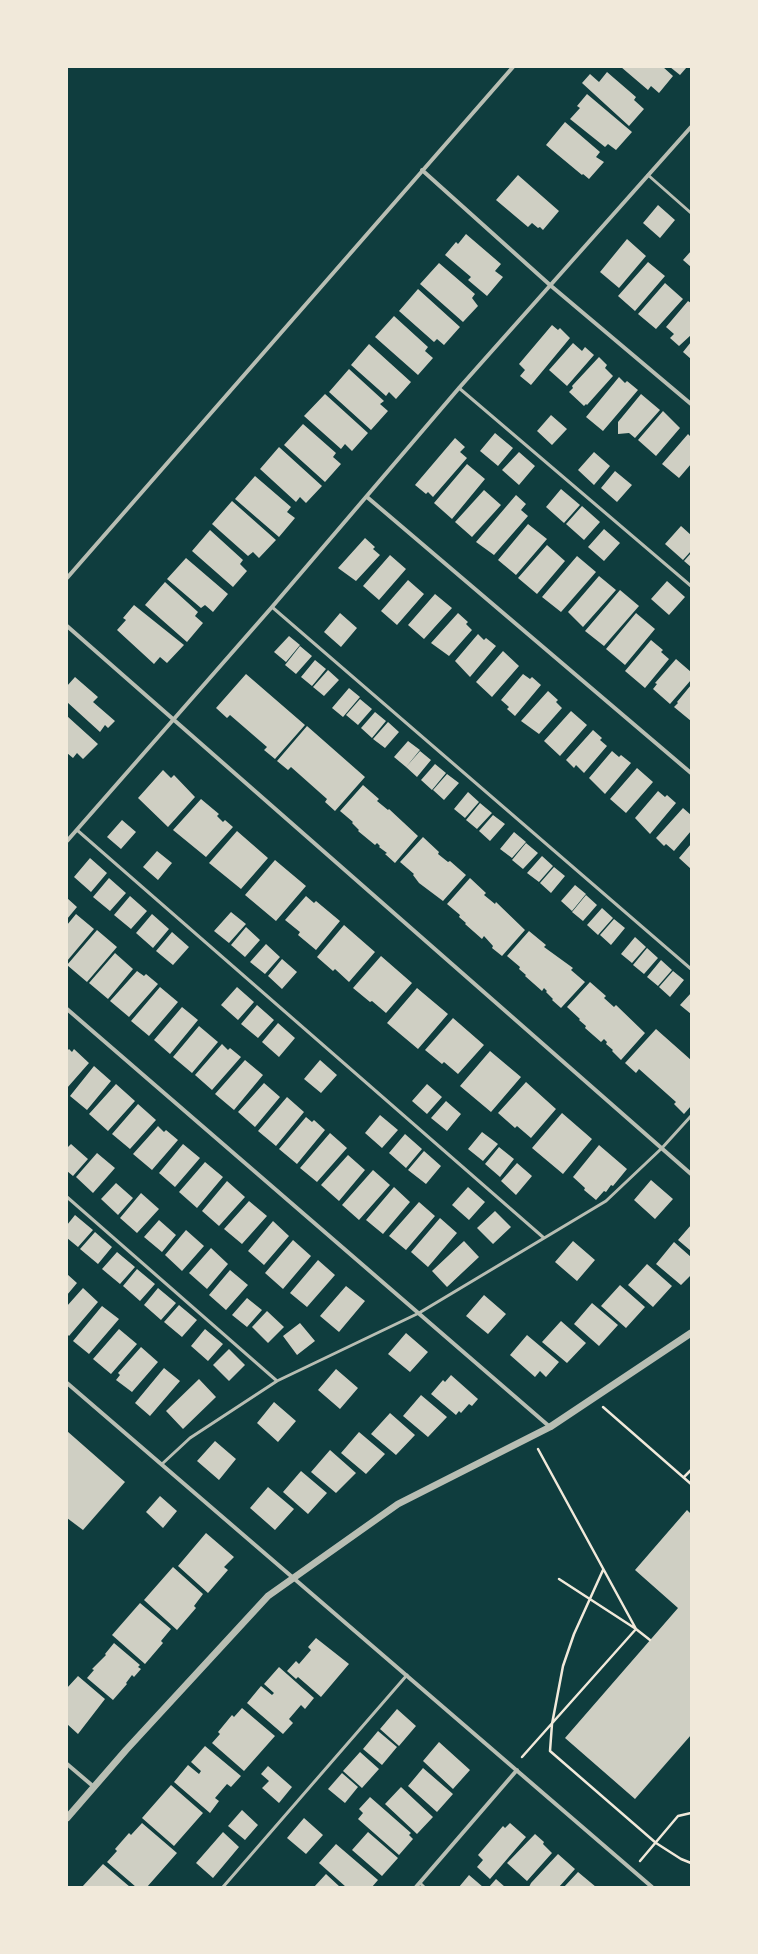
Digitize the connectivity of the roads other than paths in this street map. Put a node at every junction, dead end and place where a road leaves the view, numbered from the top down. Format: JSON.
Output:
{"nodes":[{"id":1,"x":513,"y":67,"type":"edge"},
{"id":2,"x":691,"y":127,"type":"edge"},
{"id":3,"x":422,"y":170,"type":"junction"},
{"id":4,"x":648,"y":175,"type":"junction"},
{"id":5,"x":691,"y":213,"type":"edge"},
{"id":6,"x":550,"y":285,"type":"junction"},
{"id":7,"x":460,"y":388,"type":"junction"},
{"id":8,"x":691,"y":404,"type":"edge"},
{"id":9,"x":366,"y":497,"type":"junction"},
{"id":10,"x":67,"y":578,"type":"edge"},
{"id":11,"x":691,"y":586,"type":"edge"},
{"id":12,"x":272,"y":607,"type":"junction"},
{"id":13,"x":67,"y":626,"type":"edge"},
{"id":14,"x":174,"y":719,"type":"junction"},
{"id":15,"x":691,"y":773,"type":"edge"},
{"id":16,"x":76,"y":830,"type":"junction"},
{"id":17,"x":67,"y":841,"type":"edge"},
{"id":18,"x":691,"y":969,"type":"edge"},
{"id":19,"x":67,"y":1009,"type":"edge"},
{"id":20,"x":691,"y":1116,"type":"edge"},
{"id":21,"x":662,"y":1148,"type":"junction"},
{"id":22,"x":691,"y":1174,"type":"edge"},
{"id":23,"x":67,"y":1198,"type":"edge"},
{"id":24,"x":544,"y":1238,"type":"junction"},
{"id":25,"x":419,"y":1313,"type":"junction"},
{"id":26,"x":691,"y":1333,"type":"edge"},
{"id":27,"x":277,"y":1381,"type":"junction"},
{"id":28,"x":67,"y":1383,"type":"edge"},
{"id":29,"x":550,"y":1428,"type":"junction"},
{"id":30,"x":162,"y":1464,"type":"junction"},
{"id":31,"x":294,"y":1579,"type":"junction"},
{"id":32,"x":407,"y":1676,"type":"junction"},
{"id":33,"x":67,"y":1764,"type":"edge"},
{"id":34,"x":517,"y":1770,"type":"junction"},
{"id":35,"x":94,"y":1787,"type":"junction"},
{"id":36,"x":67,"y":1818,"type":"edge"},
{"id":37,"x":420,"y":1883,"type":"junction"},
{"id":38,"x":223,"y":1887,"type":"edge"},
{"id":39,"x":416,"y":1887,"type":"edge"},
{"id":40,"x":424,"y":1887,"type":"edge"},
{"id":41,"x":652,"y":1887,"type":"edge"}],
"edges":[{"from":1,"to":3,"type":"street"},
{"from":2,"to":4,"type":"street"},
{"from":3,"to":6,"type":"street"},
{"from":3,"to":10,"type":"street"},
{"from":4,"to":5,"type":"lane"},
{"from":4,"to":6,"type":"street"},
{"from":6,"to":7,"type":"street"},
{"from":6,"to":8,"type":"street"},
{"from":7,"to":9,"type":"street"},
{"from":7,"to":11,"type":"lane"},
{"from":9,"to":12,"type":"street"},
{"from":9,"to":15,"type":"street"},
{"from":12,"to":14,"type":"street"},
{"from":12,"to":18,"type":"lane"},
{"from":13,"to":14,"type":"street"},
{"from":14,"to":16,"type":"street"},
{"from":14,"to":21,"type":"street"},
{"from":16,"to":17,"type":"street"},
{"from":16,"to":24,"type":"lane"},
{"from":19,"to":25,"type":"street"},
{"from":20,"to":21,"type":"lane"},
{"from":21,"to":22,"type":"street"},
{"from":21,"to":24,"type":"lane"},
{"from":23,"to":27,"type":"lane"},
{"from":24,"to":25,"type":"lane"},
{"from":25,"to":27,"type":"lane"},
{"from":25,"to":29,"type":"street"},
{"from":26,"to":29,"type":"street"},
{"from":27,"to":30,"type":"lane"},
{"from":28,"to":30,"type":"street"},
{"from":29,"to":31,"type":"street"},
{"from":30,"to":31,"type":"street"},
{"from":31,"to":32,"type":"street"},
{"from":31,"to":35,"type":"street"},
{"from":32,"to":34,"type":"street"},
{"from":32,"to":38,"type":"lane"},
{"from":33,"to":35,"type":"street"},
{"from":34,"to":37,"type":"street"},
{"from":34,"to":41,"type":"street"},
{"from":35,"to":36,"type":"street"},
{"from":37,"to":39,"type":"street"},
{"from":37,"to":40,"type":"lane"}]}
